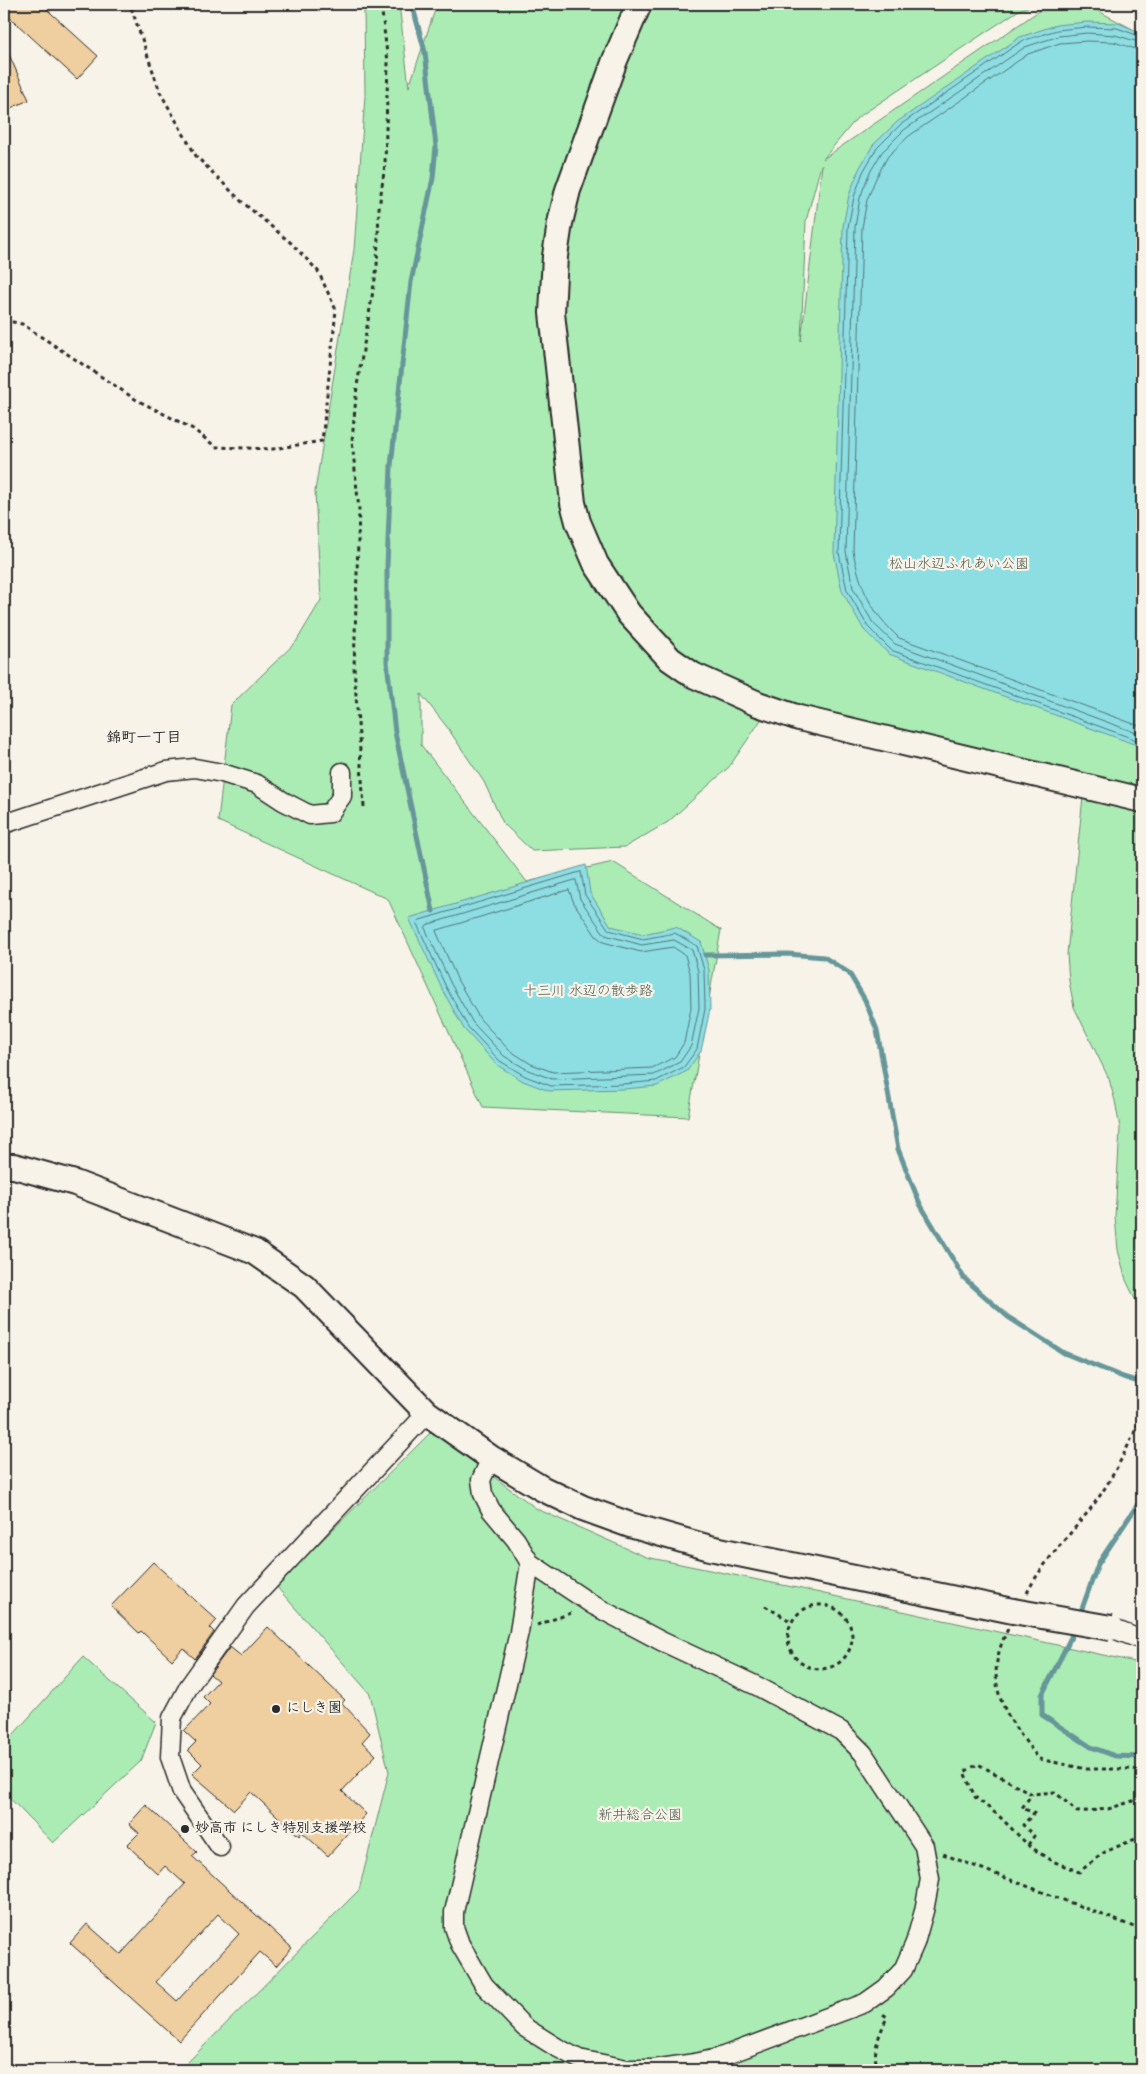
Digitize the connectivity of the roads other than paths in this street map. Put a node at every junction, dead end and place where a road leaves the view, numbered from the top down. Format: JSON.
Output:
{"nodes":[{"id":1,"x":638,"y":4,"type":"edge"},
{"id":2,"x":342,"y":772,"type":"dead end"},
{"id":3,"x":1142,"y":800,"type":"edge"},
{"id":4,"x":4,"y":824,"type":"edge"},
{"id":5,"x":4,"y":1166,"type":"edge"},
{"id":6,"x":427,"y":1413,"type":"junction"},
{"id":7,"x":490,"y":1458,"type":"junction"},
{"id":8,"x":530,"y":1563,"type":"junction"},
{"id":9,"x":1111,"y":1628,"type":"joint"},
{"id":10,"x":1142,"y":1640,"type":"edge"},
{"id":11,"x":220,"y":1847,"type":"dead end"}],
"edges":[{"from":1,"to":3,"type":"street"},
{"from":2,"to":4,"type":"street"},
{"from":5,"to":6,"type":"street"},
{"from":6,"to":7,"type":"street"},
{"from":6,"to":11,"type":"street"},
{"from":7,"to":8,"type":"street"},
{"from":7,"to":9,"type":"street","bridge":true},
{"from":8,"to":8,"type":"street"},
{"from":9,"to":10,"type":"street"}]}
